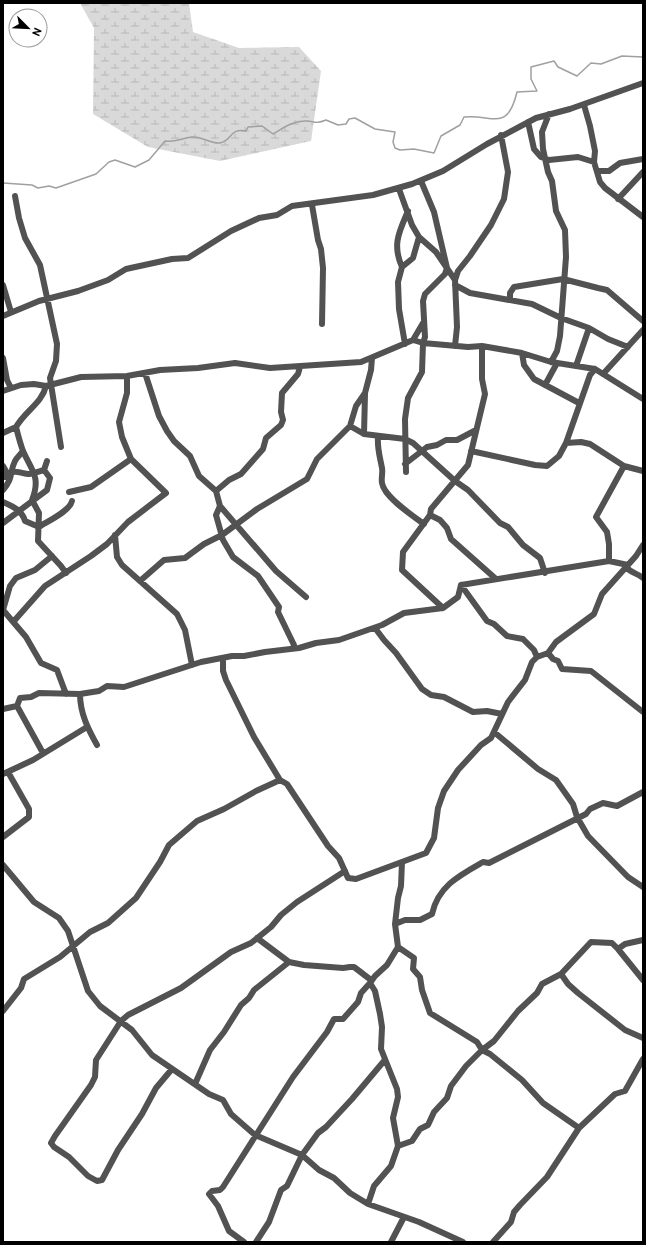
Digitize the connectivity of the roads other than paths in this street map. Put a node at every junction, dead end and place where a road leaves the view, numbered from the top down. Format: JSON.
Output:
{"nodes":[{"id":1,"x":643,"y":83,"type":"edge"},
{"id":2,"x":584,"y":105,"type":"junction"},
{"id":3,"x":549,"y":114,"type":"junction"},
{"id":4,"x":528,"y":122,"type":"junction"},
{"id":5,"x":502,"y":135,"type":"junction"},
{"id":6,"x":545,"y":158,"type":"junction"},
{"id":7,"x":643,"y":159,"type":"edge"},
{"id":8,"x":594,"y":162,"type":"junction"},
{"id":9,"x":597,"y":171,"type":"junction"},
{"id":10,"x":643,"y":172,"type":"edge"},
{"id":11,"x":421,"y":181,"type":"junction"},
{"id":12,"x":399,"y":189,"type":"junction"},
{"id":13,"x":15,"y":196,"type":"dead end"},
{"id":14,"x":618,"y":199,"type":"junction"},
{"id":15,"x":312,"y":204,"type":"junction"},
{"id":16,"x":408,"y":211,"type":"junction"},
{"id":17,"x":643,"y":217,"type":"edge"},
{"id":18,"x":419,"y":237,"type":"junction"},
{"id":19,"x":402,"y":267,"type":"junction"},
{"id":20,"x":447,"y":268,"type":"junction"},
{"id":21,"x":563,"y":279,"type":"junction"},
{"id":22,"x":455,"y":282,"type":"junction"},
{"id":23,"x":3,"y":285,"type":"edge"},
{"id":24,"x":510,"y":299,"type":"junction"},
{"id":25,"x":47,"y":300,"type":"junction"},
{"id":26,"x":12,"y":312,"type":"junction"},
{"id":27,"x":3,"y":316,"type":"edge"},
{"id":28,"x":561,"y":318,"type":"junction"},
{"id":29,"x":424,"y":322,"type":"junction"},
{"id":30,"x":643,"y":322,"type":"edge"},
{"id":31,"x":322,"y":324,"type":"dead end"},
{"id":32,"x":589,"y":328,"type":"junction"},
{"id":33,"x":643,"y":330,"type":"edge"},
{"id":34,"x":413,"y":340,"type":"junction"},
{"id":35,"x":423,"y":343,"type":"junction"},
{"id":36,"x":406,"y":344,"type":"junction"},
{"id":37,"x":455,"y":346,"type":"junction"},
{"id":38,"x":482,"y":346,"type":"junction"},
{"id":39,"x":628,"y":347,"type":"junction"},
{"id":40,"x":522,"y":353,"type":"junction"},
{"id":41,"x":3,"y":358,"type":"edge"},
{"id":42,"x":372,"y":358,"type":"junction"},
{"id":43,"x":554,"y":362,"type":"junction"},
{"id":44,"x":300,"y":366,"type":"junction"},
{"id":45,"x":576,"y":366,"type":"junction"},
{"id":46,"x":595,"y":369,"type":"junction"},
{"id":47,"x":145,"y":373,"type":"junction"},
{"id":48,"x":603,"y":374,"type":"junction"},
{"id":49,"x":127,"y":376,"type":"junction"},
{"id":50,"x":48,"y":385,"type":"junction"},
{"id":51,"x":545,"y":385,"type":"junction"},
{"id":52,"x":11,"y":388,"type":"junction"},
{"id":53,"x":3,"y":391,"type":"edge"},
{"id":54,"x":365,"y":393,"type":"junction"},
{"id":55,"x":643,"y":399,"type":"edge"},
{"id":56,"x":579,"y":403,"type":"junction"},
{"id":57,"x":350,"y":426,"type":"junction"},
{"id":58,"x":16,"y":427,"type":"junction"},
{"id":59,"x":476,"y":430,"type":"junction"},
{"id":60,"x":3,"y":433,"type":"edge"},
{"id":61,"x":364,"y":434,"type":"junction"},
{"id":62,"x":378,"y":436,"type":"junction"},
{"id":63,"x":405,"y":439,"type":"junction"},
{"id":64,"x":566,"y":443,"type":"junction"},
{"id":65,"x":61,"y":447,"type":"dead end"},
{"id":66,"x":23,"y":451,"type":"junction"},
{"id":67,"x":422,"y":451,"type":"junction"},
{"id":68,"x":471,"y":451,"type":"junction"},
{"id":69,"x":132,"y":459,"type":"junction"},
{"id":70,"x":47,"y":461,"type":"dead end"},
{"id":71,"x":405,"y":464,"type":"junction"},
{"id":72,"x":3,"y":466,"type":"edge"},
{"id":73,"x":624,"y":466,"type":"junction"},
{"id":74,"x":44,"y":470,"type":"junction"},
{"id":75,"x":643,"y":471,"type":"edge"},
{"id":76,"x":34,"y":472,"type":"junction"},
{"id":77,"x":406,"y":472,"type":"dead end"},
{"id":78,"x":8,"y":476,"type":"edge"},
{"id":79,"x":455,"y":481,"type":"junction"},
{"id":80,"x":3,"y":490,"type":"edge"},
{"id":81,"x":69,"y":492,"type":"dead end"},
{"id":82,"x":216,"y":492,"type":"junction"},
{"id":83,"x":32,"y":500,"type":"junction"},
{"id":84,"x":72,"y":501,"type":"dead end"},
{"id":85,"x":3,"y":502,"type":"edge"},
{"id":86,"x":220,"y":506,"type":"junction"},
{"id":87,"x":20,"y":511,"type":"junction"},
{"id":88,"x":430,"y":516,"type":"junction"},
{"id":89,"x":3,"y":523,"type":"edge"},
{"id":90,"x":424,"y":524,"type":"junction"},
{"id":91,"x":235,"y":525,"type":"junction"},
{"id":92,"x":38,"y":527,"type":"junction"},
{"id":93,"x":222,"y":535,"type":"junction"},
{"id":94,"x":115,"y":536,"type":"junction"},
{"id":95,"x":643,"y":545,"type":"edge"},
{"id":96,"x":52,"y":556,"type":"junction"},
{"id":97,"x":609,"y":561,"type":"junction"},
{"id":98,"x":627,"y":566,"type":"junction"},
{"id":99,"x":545,"y":572,"type":"junction"},
{"id":100,"x":66,"y":573,"type":"junction"},
{"id":101,"x":643,"y":578,"type":"edge"},
{"id":102,"x":496,"y":579,"type":"junction"},
{"id":103,"x":140,"y":581,"type":"junction"},
{"id":104,"x":461,"y":585,"type":"junction"},
{"id":105,"x":306,"y":597,"type":"dead end"},
{"id":106,"x":443,"y":608,"type":"junction"},
{"id":107,"x":3,"y":610,"type":"edge"},
{"id":108,"x":14,"y":622,"type":"junction"},
{"id":109,"x":375,"y":628,"type":"junction"},
{"id":110,"x":293,"y":648,"type":"junction"},
{"id":111,"x":548,"y":653,"type":"junction"},
{"id":112,"x":537,"y":657,"type":"junction"},
{"id":113,"x":223,"y":658,"type":"junction"},
{"id":114,"x":192,"y":665,"type":"junction"},
{"id":115,"x":66,"y":694,"type":"junction"},
{"id":116,"x":80,"y":694,"type":"junction"},
{"id":117,"x":17,"y":706,"type":"junction"},
{"id":118,"x":3,"y":709,"type":"edge"},
{"id":119,"x":643,"y":712,"type":"edge"},
{"id":120,"x":502,"y":714,"type":"junction"},
{"id":121,"x":87,"y":727,"type":"junction"},
{"id":122,"x":494,"y":732,"type":"junction"},
{"id":123,"x":97,"y":745,"type":"dead end"},
{"id":124,"x":43,"y":753,"type":"junction"},
{"id":125,"x":6,"y":773,"type":"edge"},
{"id":126,"x":280,"y":780,"type":"junction"},
{"id":127,"x":643,"y":792,"type":"edge"},
{"id":128,"x":577,"y":817,"type":"junction"},
{"id":129,"x":3,"y":836,"type":"edge"},
{"id":130,"x":402,"y":862,"type":"junction"},
{"id":131,"x":3,"y":865,"type":"edge"},
{"id":132,"x":345,"y":871,"type":"junction"},
{"id":133,"x":643,"y":888,"type":"edge"},
{"id":134,"x":395,"y":924,"type":"junction"},
{"id":135,"x":257,"y":938,"type":"junction"},
{"id":136,"x":643,"y":940,"type":"edge"},
{"id":137,"x":73,"y":946,"type":"junction"},
{"id":138,"x":398,"y":947,"type":"junction"},
{"id":139,"x":618,"y":949,"type":"junction"},
{"id":140,"x":289,"y":962,"type":"junction"},
{"id":141,"x":561,"y":974,"type":"junction"},
{"id":142,"x":643,"y":980,"type":"edge"},
{"id":143,"x":371,"y":982,"type":"junction"},
{"id":144,"x":3,"y":1011,"type":"edge"},
{"id":145,"x":121,"y":1021,"type":"junction"},
{"id":146,"x":643,"y":1038,"type":"edge"},
{"id":147,"x":482,"y":1050,"type":"junction"},
{"id":148,"x":643,"y":1059,"type":"edge"},
{"id":149,"x":384,"y":1061,"type":"junction"},
{"id":150,"x":172,"y":1069,"type":"junction"},
{"id":151,"x":195,"y":1084,"type":"junction"},
{"id":152,"x":579,"y":1128,"type":"junction"},
{"id":153,"x":254,"y":1135,"type":"junction"},
{"id":154,"x":398,"y":1146,"type":"junction"},
{"id":155,"x":302,"y":1155,"type":"junction"},
{"id":156,"x":368,"y":1204,"type":"junction"},
{"id":157,"x":404,"y":1217,"type":"junction"},
{"id":158,"x":244,"y":1242,"type":"edge"},
{"id":159,"x":256,"y":1242,"type":"edge"},
{"id":160,"x":391,"y":1242,"type":"edge"},
{"id":161,"x":463,"y":1242,"type":"edge"},
{"id":162,"x":493,"y":1242,"type":"edge"}],
"edges":[{"from":1,"to":2,"type":"street"},
{"from":2,"to":3,"type":"street"},
{"from":2,"to":8,"type":"street"},
{"from":3,"to":4,"type":"street"},
{"from":3,"to":6,"type":"street"},
{"from":4,"to":5,"type":"street"},
{"from":4,"to":6,"type":"street"},
{"from":5,"to":11,"type":"street"},
{"from":5,"to":22,"type":"street"},
{"from":6,"to":8,"type":"street"},
{"from":6,"to":21,"type":"street"},
{"from":7,"to":9,"type":"street"},
{"from":8,"to":9,"type":"street"},
{"from":9,"to":14,"type":"street"},
{"from":10,"to":14,"type":"street"},
{"from":11,"to":12,"type":"street"},
{"from":11,"to":20,"type":"street"},
{"from":12,"to":15,"type":"street"},
{"from":12,"to":16,"type":"street"},
{"from":13,"to":25,"type":"street"},
{"from":14,"to":17,"type":"street"},
{"from":15,"to":25,"type":"street"},
{"from":15,"to":31,"type":"street"},
{"from":16,"to":18,"type":"street"},
{"from":16,"to":19,"type":"street"},
{"from":18,"to":19,"type":"street"},
{"from":18,"to":20,"type":"street"},
{"from":19,"to":36,"type":"street"},
{"from":20,"to":22,"type":"street"},
{"from":20,"to":29,"type":"street"},
{"from":21,"to":24,"type":"street"},
{"from":21,"to":28,"type":"street"},
{"from":21,"to":30,"type":"street"},
{"from":22,"to":24,"type":"street"},
{"from":22,"to":37,"type":"street"},
{"from":23,"to":26,"type":"street"},
{"from":24,"to":28,"type":"street"},
{"from":25,"to":26,"type":"street"},
{"from":25,"to":50,"type":"street"},
{"from":26,"to":27,"type":"street"},
{"from":28,"to":32,"type":"street"},
{"from":28,"to":43,"type":"street"},
{"from":29,"to":34,"type":"street"},
{"from":29,"to":35,"type":"street"},
{"from":32,"to":39,"type":"street"},
{"from":32,"to":45,"type":"street"},
{"from":33,"to":39,"type":"street"},
{"from":34,"to":35,"type":"street"},
{"from":34,"to":36,"type":"street"},
{"from":35,"to":37,"type":"street"},
{"from":35,"to":63,"type":"street"},
{"from":36,"to":42,"type":"street"},
{"from":37,"to":38,"type":"street"},
{"from":38,"to":40,"type":"street"},
{"from":38,"to":59,"type":"street"},
{"from":39,"to":48,"type":"street"},
{"from":40,"to":43,"type":"street"},
{"from":40,"to":51,"type":"street"},
{"from":41,"to":52,"type":"street"},
{"from":42,"to":44,"type":"street"},
{"from":42,"to":54,"type":"street"},
{"from":43,"to":45,"type":"street"},
{"from":43,"to":51,"type":"street"},
{"from":44,"to":47,"type":"street"},
{"from":44,"to":82,"type":"street"},
{"from":45,"to":46,"type":"street"},
{"from":46,"to":48,"type":"street"},
{"from":46,"to":56,"type":"street"},
{"from":47,"to":49,"type":"street"},
{"from":47,"to":82,"type":"street"},
{"from":48,"to":55,"type":"street"},
{"from":49,"to":50,"type":"street"},
{"from":49,"to":69,"type":"street"},
{"from":50,"to":52,"type":"street"},
{"from":50,"to":58,"type":"street"},
{"from":50,"to":65,"type":"street"},
{"from":51,"to":56,"type":"street"},
{"from":52,"to":53,"type":"street"},
{"from":54,"to":57,"type":"street"},
{"from":54,"to":61,"type":"street"},
{"from":56,"to":64,"type":"street"},
{"from":57,"to":61,"type":"street"},
{"from":57,"to":91,"type":"street"},
{"from":58,"to":60,"type":"street"},
{"from":58,"to":66,"type":"street"},
{"from":59,"to":67,"type":"street"},
{"from":59,"to":68,"type":"street"},
{"from":61,"to":62,"type":"street"},
{"from":62,"to":63,"type":"street"},
{"from":62,"to":90,"type":"street"},
{"from":63,"to":67,"type":"street"},
{"from":63,"to":71,"type":"street"},
{"from":64,"to":68,"type":"street"},
{"from":64,"to":73,"type":"street"},
{"from":66,"to":76,"type":"street"},
{"from":66,"to":78,"type":"street"},
{"from":67,"to":71,"type":"street"},
{"from":67,"to":79,"type":"street"},
{"from":68,"to":79,"type":"street"},
{"from":69,"to":81,"type":"street"},
{"from":69,"to":94,"type":"street"},
{"from":70,"to":74,"type":"street"},
{"from":71,"to":77,"type":"street"},
{"from":72,"to":78,"type":"street"},
{"from":73,"to":75,"type":"street"},
{"from":73,"to":97,"type":"street"},
{"from":74,"to":76,"type":"street"},
{"from":74,"to":83,"type":"street"},
{"from":76,"to":78,"type":"street"},
{"from":76,"to":83,"type":"street"},
{"from":78,"to":80,"type":"street"},
{"from":79,"to":88,"type":"street"},
{"from":79,"to":99,"type":"street"},
{"from":82,"to":86,"type":"street"},
{"from":83,"to":87,"type":"street"},
{"from":83,"to":92,"type":"street"},
{"from":84,"to":92,"type":"street"},
{"from":85,"to":87,"type":"street"},
{"from":86,"to":91,"type":"street"},
{"from":86,"to":93,"type":"street"},
{"from":87,"to":89,"type":"street"},
{"from":87,"to":92,"type":"street"},
{"from":88,"to":90,"type":"street"},
{"from":88,"to":102,"type":"street"},
{"from":90,"to":106,"type":"street"},
{"from":91,"to":93,"type":"street"},
{"from":91,"to":105,"type":"street"},
{"from":92,"to":96,"type":"street"},
{"from":93,"to":103,"type":"street"},
{"from":93,"to":110,"type":"street"},
{"from":94,"to":100,"type":"street"},
{"from":94,"to":103,"type":"street"},
{"from":95,"to":98,"type":"street"},
{"from":96,"to":100,"type":"street"},
{"from":96,"to":107,"type":"street"},
{"from":97,"to":98,"type":"street"},
{"from":97,"to":99,"type":"street"},
{"from":98,"to":101,"type":"street"},
{"from":98,"to":111,"type":"street"},
{"from":99,"to":102,"type":"street"},
{"from":100,"to":108,"type":"street"},
{"from":102,"to":104,"type":"street"},
{"from":103,"to":114,"type":"street"},
{"from":104,"to":106,"type":"street"},
{"from":104,"to":112,"type":"street"},
{"from":106,"to":109,"type":"street"},
{"from":107,"to":108,"type":"street"},
{"from":108,"to":115,"type":"street"},
{"from":109,"to":110,"type":"street"},
{"from":109,"to":120,"type":"street"},
{"from":110,"to":113,"type":"street"},
{"from":111,"to":112,"type":"street"},
{"from":111,"to":119,"type":"street"},
{"from":112,"to":120,"type":"street"},
{"from":113,"to":114,"type":"street"},
{"from":113,"to":126,"type":"street"},
{"from":114,"to":116,"type":"street"},
{"from":115,"to":116,"type":"street"},
{"from":115,"to":117,"type":"street"},
{"from":116,"to":121,"type":"street"},
{"from":117,"to":118,"type":"street"},
{"from":117,"to":124,"type":"street"},
{"from":120,"to":122,"type":"street"},
{"from":121,"to":123,"type":"street"},
{"from":121,"to":124,"type":"street"},
{"from":122,"to":128,"type":"street"},
{"from":122,"to":130,"type":"street"},
{"from":124,"to":125,"type":"street"},
{"from":125,"to":129,"type":"street"},
{"from":126,"to":132,"type":"street"},
{"from":126,"to":137,"type":"street"},
{"from":127,"to":128,"type":"street"},
{"from":128,"to":133,"type":"street"},
{"from":128,"to":134,"type":"street"},
{"from":130,"to":132,"type":"street"},
{"from":130,"to":134,"type":"street"},
{"from":131,"to":137,"type":"street"},
{"from":132,"to":135,"type":"street"},
{"from":134,"to":138,"type":"street"},
{"from":135,"to":140,"type":"street"},
{"from":135,"to":145,"type":"street"},
{"from":136,"to":139,"type":"street"},
{"from":137,"to":144,"type":"street"},
{"from":137,"to":145,"type":"street"},
{"from":138,"to":143,"type":"street"},
{"from":138,"to":147,"type":"street"},
{"from":139,"to":141,"type":"street"},
{"from":139,"to":142,"type":"street"},
{"from":140,"to":143,"type":"street"},
{"from":140,"to":151,"type":"street"},
{"from":141,"to":146,"type":"street"},
{"from":141,"to":147,"type":"street"},
{"from":143,"to":149,"type":"street"},
{"from":143,"to":153,"type":"street"},
{"from":145,"to":150,"type":"street"},
{"from":145,"to":150,"type":"street"},
{"from":147,"to":152,"type":"street"},
{"from":147,"to":154,"type":"street"},
{"from":148,"to":152,"type":"street"},
{"from":149,"to":154,"type":"street"},
{"from":149,"to":155,"type":"street"},
{"from":150,"to":151,"type":"street"},
{"from":151,"to":153,"type":"street"},
{"from":152,"to":162,"type":"street"},
{"from":153,"to":155,"type":"street"},
{"from":153,"to":158,"type":"street"},
{"from":154,"to":156,"type":"street"},
{"from":155,"to":156,"type":"street"},
{"from":155,"to":159,"type":"street"},
{"from":156,"to":157,"type":"street"},
{"from":157,"to":160,"type":"street"},
{"from":157,"to":161,"type":"street"}]}
